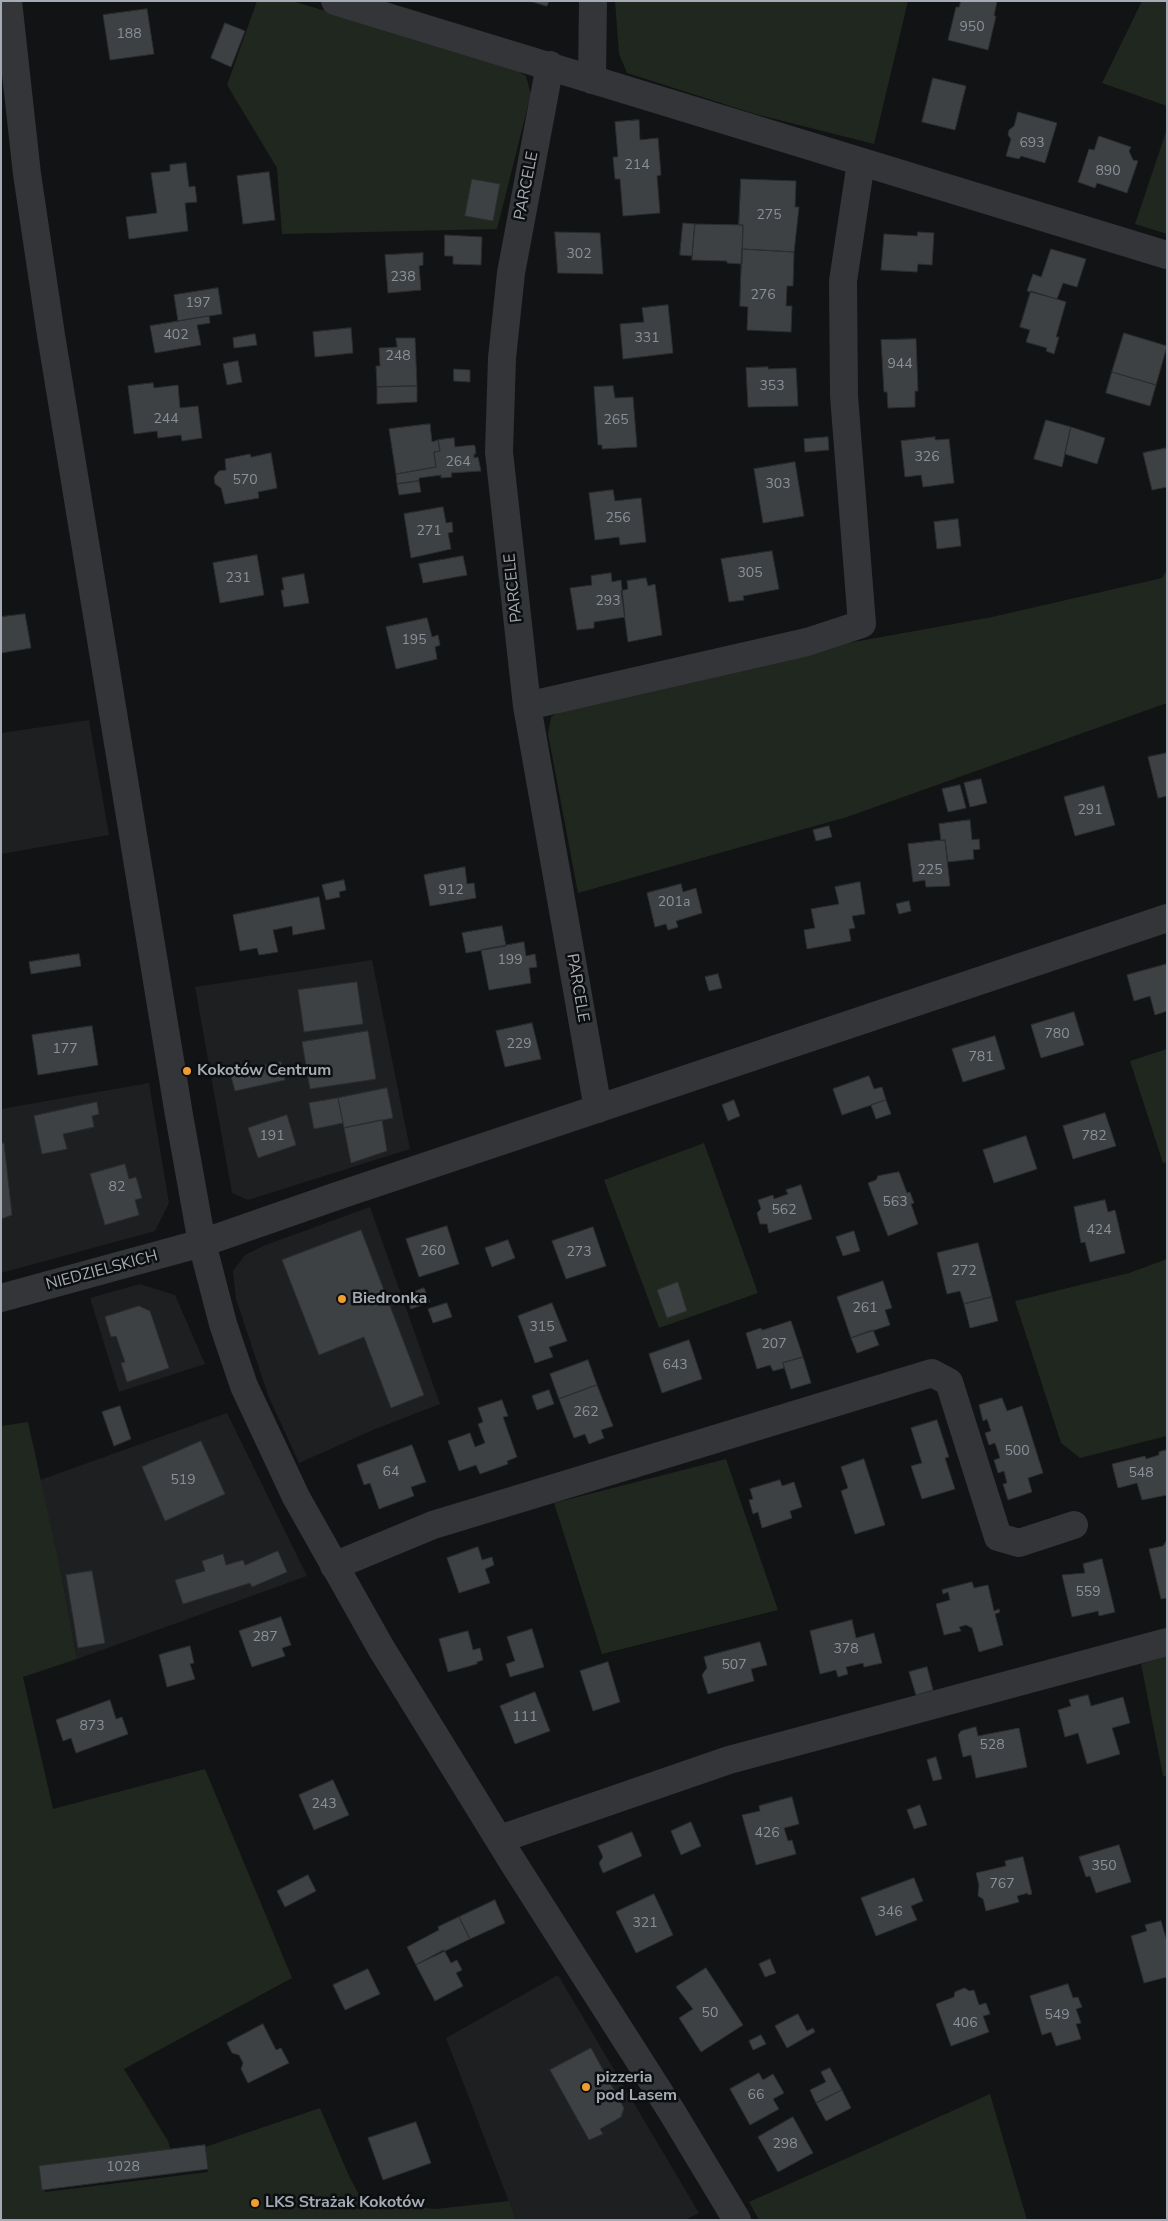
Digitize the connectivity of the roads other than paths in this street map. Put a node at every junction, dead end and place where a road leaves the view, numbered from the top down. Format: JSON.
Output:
{"nodes":[{"id":1,"x":8,"y":1,"type":"edge"},
{"id":2,"x":335,"y":1,"type":"edge"},
{"id":3,"x":593,"y":1,"type":"edge"},
{"id":4,"x":550,"y":65,"type":"junction"},
{"id":5,"x":592,"y":80,"type":"junction"},
{"id":6,"x":861,"y":162,"type":"junction"},
{"id":7,"x":1167,"y":255,"type":"edge"},
{"id":8,"x":527,"y":706,"type":"junction"},
{"id":9,"x":1167,"y":918,"type":"edge"},
{"id":10,"x":598,"y":1109,"type":"junction"},
{"id":11,"x":202,"y":1243,"type":"junction"},
{"id":12,"x":1,"y":1298,"type":"edge"},
{"id":13,"x":1074,"y":1525,"type":"dead end"},
{"id":14,"x":334,"y":1566,"type":"junction"},
{"id":15,"x":1167,"y":1642,"type":"edge"},
{"id":16,"x":500,"y":1839,"type":"junction"},
{"id":17,"x":737,"y":2220,"type":"edge"}],
"edges":[{"from":1,"to":11,"type":"street"},
{"from":2,"to":4,"type":"street"},
{"from":3,"to":5,"type":"street"},
{"from":4,"to":5,"type":"street"},
{"from":4,"to":8,"type":"street","name":"PARCELE"},
{"from":5,"to":6,"type":"street"},
{"from":6,"to":7,"type":"street"},
{"from":6,"to":8,"type":"street"},
{"from":8,"to":10,"type":"street","name":"PARCELE"},
{"from":9,"to":10,"type":"street","name":"NIEDZIELSKICH"},
{"from":10,"to":11,"type":"street","name":"NIEDZIELSKICH"},
{"from":11,"to":12,"type":"street","name":"NIEDZIELSKICH"},
{"from":11,"to":14,"type":"street"},
{"from":13,"to":14,"type":"street"},
{"from":14,"to":16,"type":"street"},
{"from":15,"to":16,"type":"street"},
{"from":16,"to":17,"type":"street"}]}
